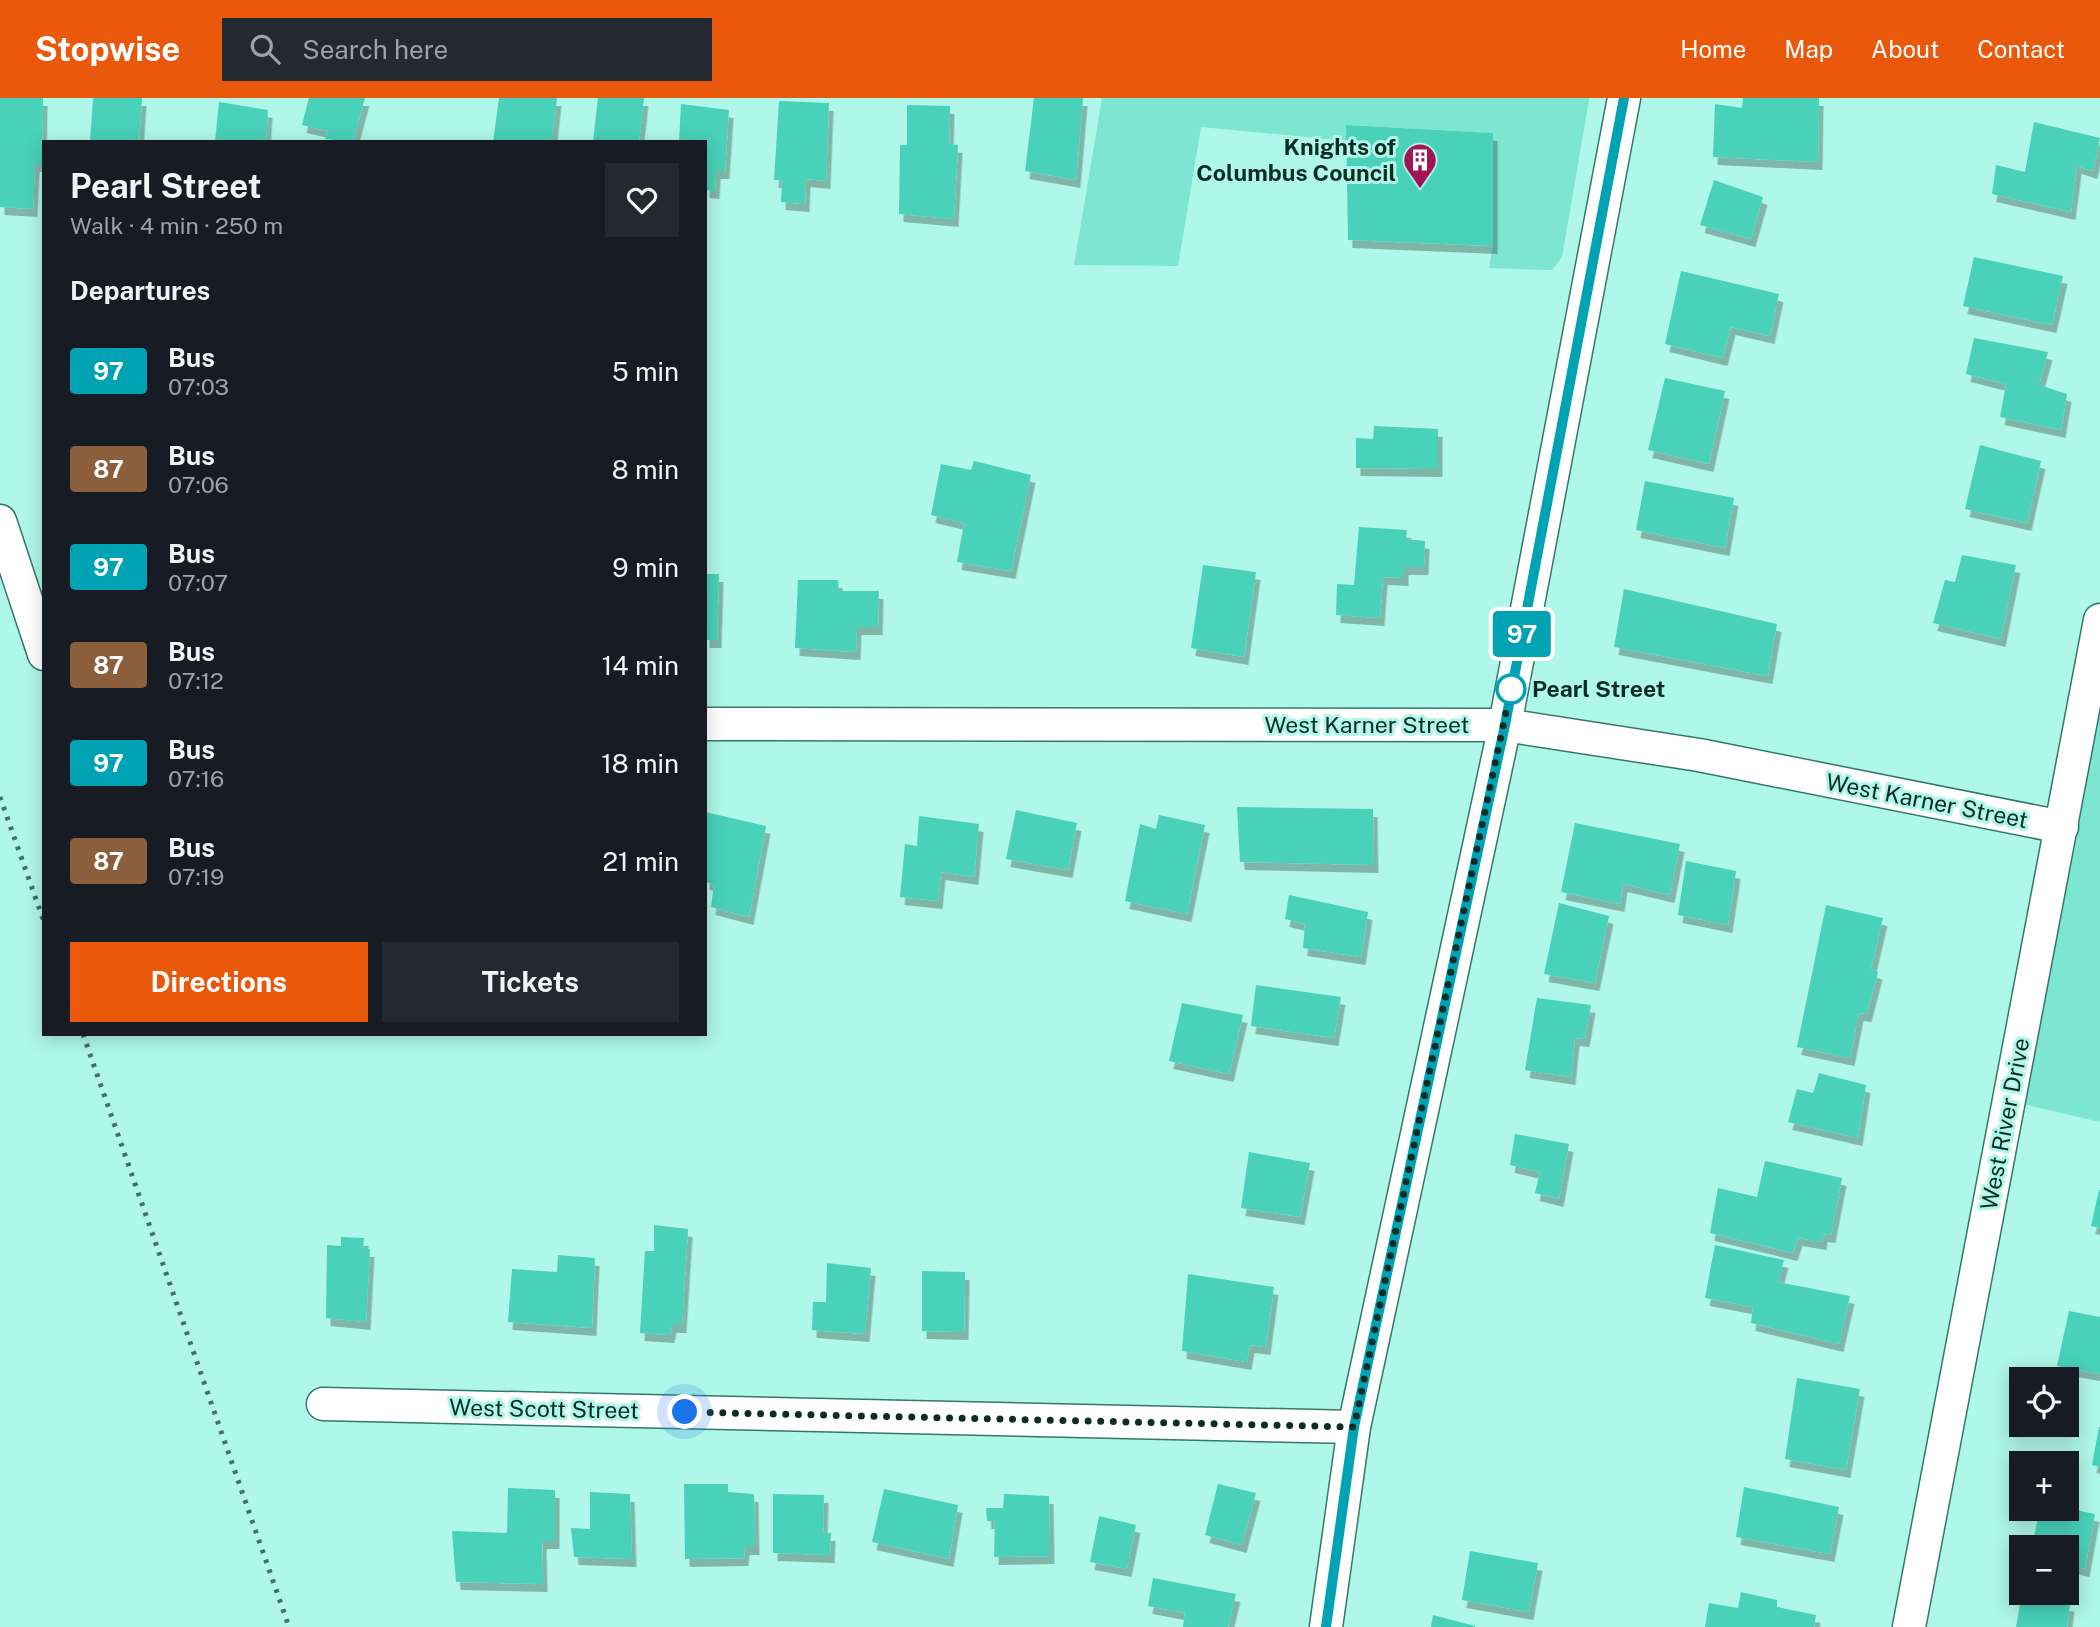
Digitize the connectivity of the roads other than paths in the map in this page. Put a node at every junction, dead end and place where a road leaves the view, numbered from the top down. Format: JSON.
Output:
{"nodes":[{"id":1,"x":1624,"y":98,"type":"edge"},
{"id":2,"x":0,"y":521,"type":"edge"},
{"id":3,"x":2100,"y":620,"type":"edge"},
{"id":4,"x":42,"y":648,"type":"edge"},
{"id":5,"x":707,"y":724,"type":"edge"},
{"id":6,"x":1505,"y":725,"type":"junction"},
{"id":7,"x":2062,"y":827,"type":"junction"},
{"id":8,"x":323,"y":1404,"type":"dead end"},
{"id":9,"x":1354,"y":1427,"type":"junction"},
{"id":10,"x":1326,"y":1627,"type":"edge"},
{"id":11,"x":1909,"y":1627,"type":"edge"}],
"edges":[{"from":1,"to":6,"type":"street"},
{"from":2,"to":4,"type":"street"},
{"from":3,"to":7,"type":"street","name":"West River Drive"},
{"from":5,"to":6,"type":"street","name":"West Karner Street"},
{"from":6,"to":7,"type":"street","name":"West Karner Street"},
{"from":6,"to":9,"type":"street"},
{"from":7,"to":11,"type":"street","name":"West River Drive"},
{"from":8,"to":9,"type":"street","name":"West Scott Street"},
{"from":9,"to":10,"type":"street"}]}
